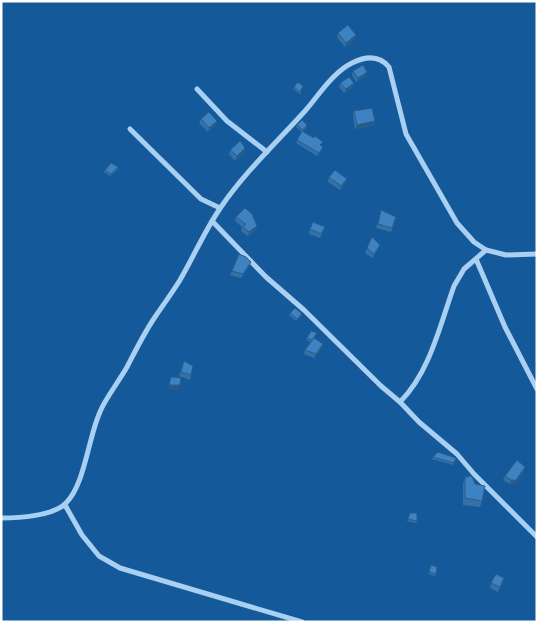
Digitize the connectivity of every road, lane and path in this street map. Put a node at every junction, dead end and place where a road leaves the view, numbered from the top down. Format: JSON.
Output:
{"nodes":[{"id":1,"x":197,"y":89,"type":"dead end"},
{"id":2,"x":130,"y":129,"type":"dead end"},
{"id":3,"x":266,"y":152,"type":"junction"},
{"id":4,"x":220,"y":208,"type":"junction"},
{"id":5,"x":212,"y":221,"type":"junction"},
{"id":6,"x":486,"y":250,"type":"junction"},
{"id":7,"x":537,"y":254,"type":"edge"},
{"id":8,"x":476,"y":259,"type":"junction"},
{"id":9,"x":537,"y":389,"type":"edge"},
{"id":10,"x":400,"y":402,"type":"junction"},
{"id":11,"x":65,"y":505,"type":"junction"},
{"id":12,"x":1,"y":518,"type":"edge"},
{"id":13,"x":537,"y":537,"type":"edge"},
{"id":14,"x":302,"y":622,"type":"edge"}],
"edges":[{"from":1,"to":3,"type":"street"},
{"from":2,"to":4,"type":"street"},
{"from":3,"to":4,"type":"street"},
{"from":3,"to":6,"type":"street"},
{"from":4,"to":5,"type":"street"},
{"from":5,"to":10,"type":"street"},
{"from":5,"to":11,"type":"street"},
{"from":6,"to":7,"type":"street"},
{"from":6,"to":8,"type":"street"},
{"from":8,"to":9,"type":"street"},
{"from":8,"to":10,"type":"street"},
{"from":10,"to":13,"type":"street"},
{"from":11,"to":12,"type":"street"},
{"from":11,"to":14,"type":"street"}]}
